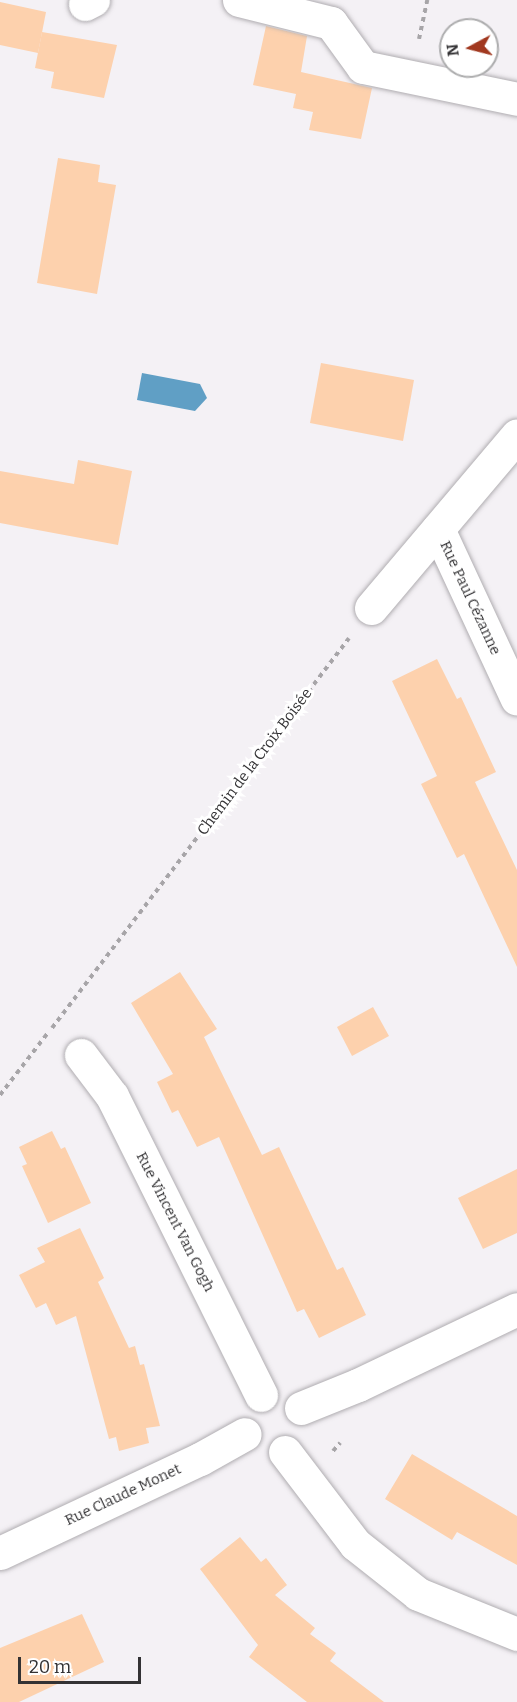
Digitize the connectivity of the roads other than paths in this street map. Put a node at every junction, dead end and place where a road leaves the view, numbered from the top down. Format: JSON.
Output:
{"nodes":[{"id":1,"x":239,"y":0,"type":"edge"},
{"id":2,"x":517,"y":99,"type":"edge"},
{"id":3,"x":517,"y":435,"type":"edge"},
{"id":4,"x":438,"y":529,"type":"junction"},
{"id":5,"x":371,"y":608,"type":"road end"},
{"id":6,"x":517,"y":699,"type":"edge"},
{"id":7,"x":81,"y":1055,"type":"dead end"},
{"id":8,"x":517,"y":1309,"type":"edge"},
{"id":9,"x":261,"y":1395,"type":"junction"},
{"id":10,"x":301,"y":1408,"type":"junction"},
{"id":11,"x":245,"y":1434,"type":"junction"},
{"id":12,"x":285,"y":1452,"type":"junction"},
{"id":13,"x":0,"y":1553,"type":"edge"},
{"id":14,"x":517,"y":1634,"type":"edge"}],
"edges":[{"from":1,"to":2,"type":"street"},
{"from":3,"to":4,"type":"street"},
{"from":4,"to":5,"type":"street"},
{"from":4,"to":6,"type":"street","name":"Rue Paul Cézanne"},
{"from":7,"to":9,"type":"street","name":"Rue Vincent Van Gogh"},
{"from":8,"to":10,"type":"street"},
{"from":9,"to":10,"type":"street"},
{"from":9,"to":11,"type":"street"},
{"from":10,"to":12,"type":"street"},
{"from":11,"to":12,"type":"street"},
{"from":11,"to":13,"type":"street","name":"Rue Claude Monet"},
{"from":12,"to":14,"type":"street"}]}
